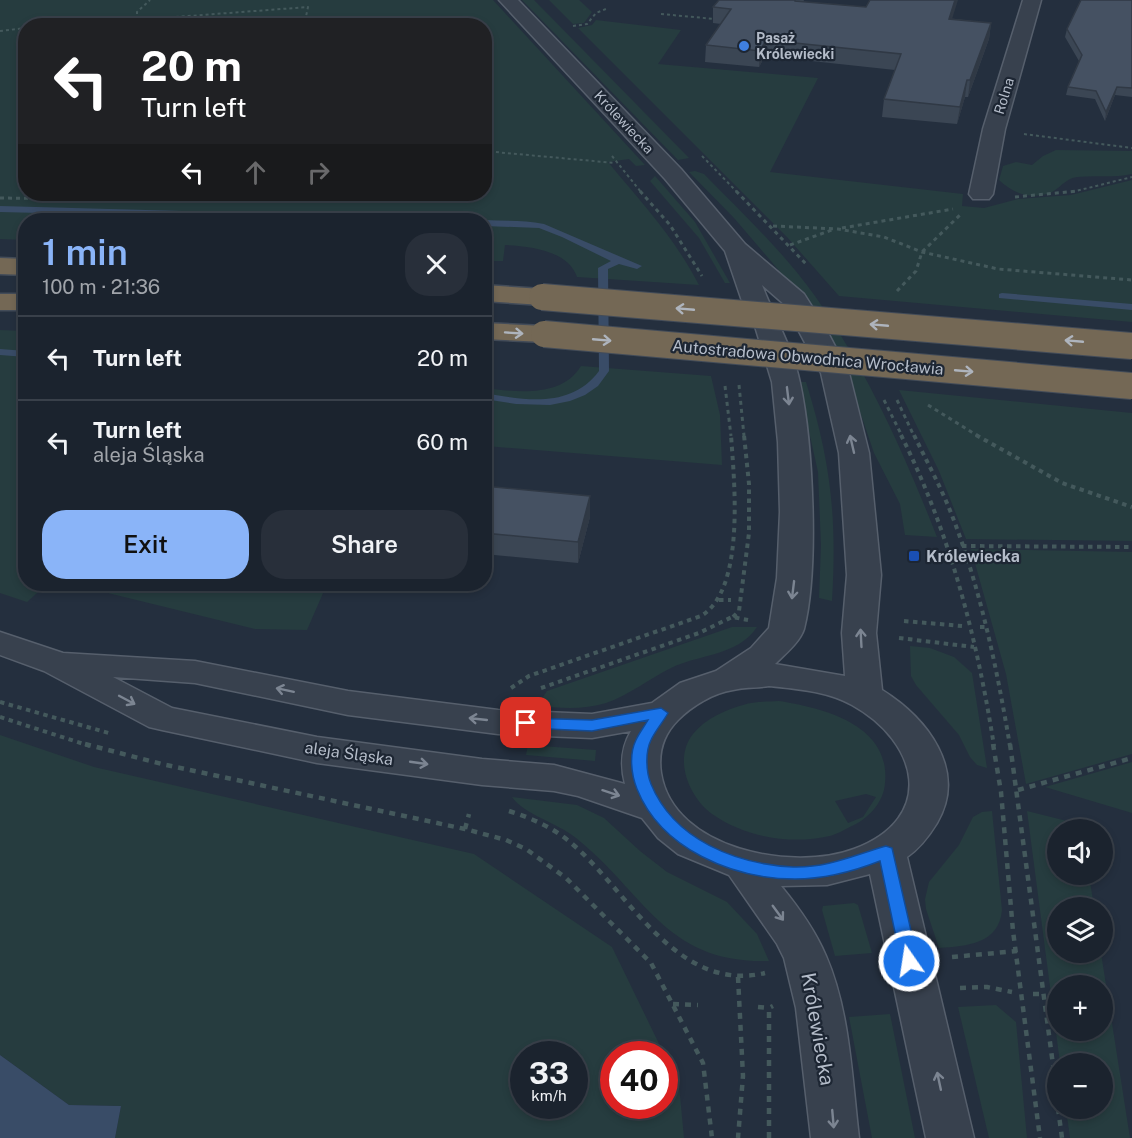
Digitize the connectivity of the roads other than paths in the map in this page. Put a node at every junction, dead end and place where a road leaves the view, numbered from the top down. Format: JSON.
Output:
{"nodes":[{"id":1,"x":508,"y":0,"type":"edge"},
{"id":2,"x":1032,"y":0,"type":"edge"},
{"id":3,"x":975,"y":200,"type":"road end"},
{"id":4,"x":736,"y":249,"type":"junction"},
{"id":5,"x":0,"y":266,"type":"edge"},
{"id":6,"x":18,"y":267,"type":"edge"},
{"id":7,"x":492,"y":294,"type":"edge"},
{"id":8,"x":0,"y":302,"type":"edge"},
{"id":9,"x":18,"y":302,"type":"edge"},
{"id":10,"x":492,"y":331,"type":"edge"},
{"id":11,"x":1132,"y":346,"type":"edge"},
{"id":12,"x":1132,"y":386,"type":"edge"},
{"id":13,"x":0,"y":643,"type":"edge"},
{"id":14,"x":57,"y":663,"type":"junction"},
{"id":15,"x":722,"y":680,"type":"junction"},
{"id":16,"x":864,"y":696,"type":"junction"},
{"id":17,"x":661,"y":713,"type":"junction"},
{"id":18,"x":652,"y":807,"type":"junction"},
{"id":19,"x":886,"y":852,"type":"junction"},
{"id":20,"x":744,"y":866,"type":"junction"},
{"id":21,"x":835,"y":1138,"type":"edge"},
{"id":22,"x":950,"y":1138,"type":"edge"}],
"edges":[{"from":1,"to":4,"type":"street","name":"Królewiecka"},
{"from":2,"to":3,"type":"street","name":"Rolna"},
{"from":4,"to":15,"type":"street","name":"Królewiecka","one_way":true},
{"from":16,"to":4,"type":"street","name":"Królewiecka","one_way":true},
{"from":5,"to":6,"type":"highway"},
{"from":11,"to":7,"type":"highway","one_way":true,"bridge":true},
{"from":8,"to":9,"type":"highway"},
{"from":10,"to":12,"type":"highway","name":"Autostradowa Obwodnica Wrocławia","one_way":true,"bridge":true},
{"from":13,"to":14,"type":"street","name":"aleja Śląska"},
{"from":17,"to":14,"type":"street","name":"aleja Śląska","one_way":true},
{"from":14,"to":18,"type":"street","name":"aleja Śląska","one_way":true},
{"from":15,"to":16,"type":"street"},
{"from":15,"to":17,"type":"street"},
{"from":16,"to":19,"type":"street"},
{"from":17,"to":18,"type":"street"},
{"from":18,"to":20,"type":"street"},
{"from":19,"to":20,"type":"street"},
{"from":22,"to":19,"type":"street","one_way":true},
{"from":20,"to":21,"type":"street","name":"Królewiecka","one_way":true}]}
